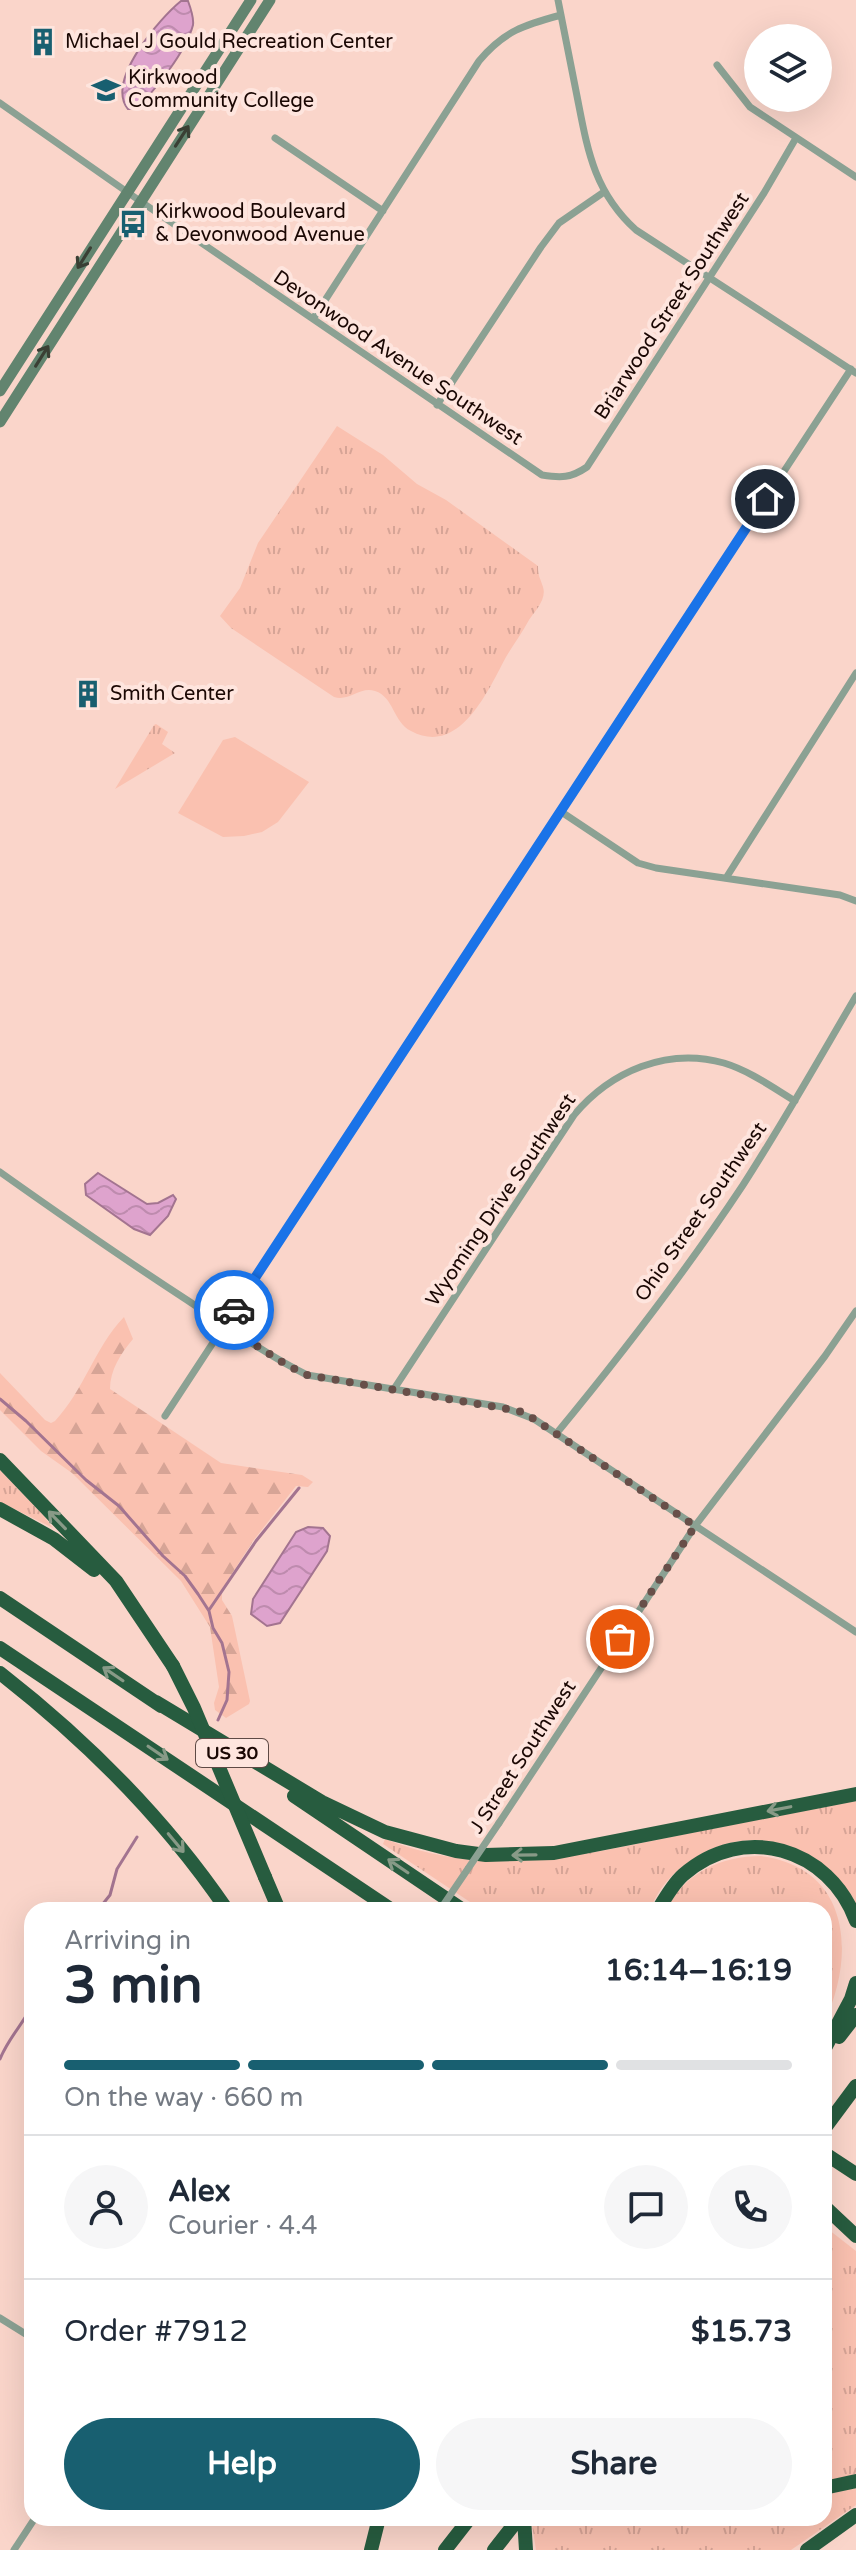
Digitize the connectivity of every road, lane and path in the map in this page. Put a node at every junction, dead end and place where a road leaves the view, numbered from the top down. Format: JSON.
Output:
{"nodes":[{"id":1,"x":251,"y":0,"type":"edge"},
{"id":2,"x":270,"y":0,"type":"edge"},
{"id":3,"x":558,"y":0,"type":"edge"},
{"id":4,"x":561,"y":15,"type":"junction"},
{"id":5,"x":717,"y":65,"type":"dead end"},
{"id":6,"x":0,"y":103,"type":"edge"},
{"id":7,"x":275,"y":138,"type":"dead end"},
{"id":8,"x":796,"y":138,"type":"junction"},
{"id":9,"x":856,"y":177,"type":"edge"},
{"id":10,"x":604,"y":192,"type":"junction"},
{"id":11,"x":127,"y":193,"type":"junction"},
{"id":12,"x":140,"y":201,"type":"junction"},
{"id":13,"x":383,"y":211,"type":"junction"},
{"id":14,"x":709,"y":277,"type":"junction"},
{"id":15,"x":313,"y":319,"type":"junction"},
{"id":16,"x":853,"y":371,"type":"edge"},
{"id":17,"x":0,"y":391,"type":"edge"},
{"id":18,"x":437,"y":405,"type":"junction"},
{"id":19,"x":0,"y":422,"type":"edge"},
{"id":20,"x":562,"y":478,"type":"joint"},
{"id":21,"x":856,"y":673,"type":"edge"},
{"id":22,"x":560,"y":811,"type":"junction"},
{"id":23,"x":726,"y":878,"type":"junction"},
{"id":24,"x":856,"y":901,"type":"edge"},
{"id":25,"x":856,"y":996,"type":"edge"},
{"id":26,"x":795,"y":1101,"type":"junction"},
{"id":27,"x":0,"y":1172,"type":"edge"},
{"id":28,"x":856,"y":1311,"type":"edge"},
{"id":29,"x":224,"y":1325,"type":"junction"},
{"id":30,"x":394,"y":1389,"type":"junction"},
{"id":31,"x":165,"y":1416,"type":"dead end"},
{"id":32,"x":556,"y":1434,"type":"junction"},
{"id":33,"x":0,"y":1460,"type":"edge"},
{"id":34,"x":0,"y":1509,"type":"edge"},
{"id":35,"x":695,"y":1526,"type":"junction"},
{"id":36,"x":0,"y":1598,"type":"edge"},
{"id":37,"x":127,"y":1599,"type":"junction"},
{"id":38,"x":856,"y":1632,"type":"edge"},
{"id":39,"x":0,"y":1648,"type":"edge"},
{"id":40,"x":0,"y":1673,"type":"edge"},
{"id":41,"x":156,"y":1702,"type":"junction"},
{"id":42,"x":856,"y":1794,"type":"edge"},
{"id":43,"x":221,"y":1902,"type":"edge"},
{"id":44,"x":276,"y":1902,"type":"edge"},
{"id":45,"x":380,"y":1902,"type":"edge"},
{"id":46,"x":445,"y":1902,"type":"edge"},
{"id":47,"x":451,"y":1902,"type":"edge"},
{"id":48,"x":663,"y":1902,"type":"edge"},
{"id":49,"x":856,"y":1921,"type":"edge"},
{"id":50,"x":856,"y":1983,"type":"edge"},
{"id":51,"x":856,"y":2015,"type":"edge"},
{"id":52,"x":832,"y":2035,"type":"edge"},
{"id":53,"x":832,"y":2046,"type":"edge"},
{"id":54,"x":856,"y":2086,"type":"edge"},
{"id":55,"x":832,"y":2118,"type":"edge"},
{"id":56,"x":832,"y":2158,"type":"edge"},
{"id":57,"x":856,"y":2174,"type":"edge"},
{"id":58,"x":832,"y":2209,"type":"edge"},
{"id":59,"x":832,"y":2212,"type":"edge"},
{"id":60,"x":856,"y":2224,"type":"edge"},
{"id":61,"x":856,"y":2236,"type":"edge"},
{"id":62,"x":0,"y":2318,"type":"edge"},
{"id":63,"x":24,"y":2333,"type":"edge"},
{"id":64,"x":856,"y":2481,"type":"edge"},
{"id":65,"x":832,"y":2486,"type":"edge"},
{"id":66,"x":856,"y":2515,"type":"edge"},
{"id":67,"x":30,"y":2526,"type":"edge"},
{"id":68,"x":377,"y":2526,"type":"edge"},
{"id":69,"x":464,"y":2526,"type":"edge"},
{"id":70,"x":515,"y":2526,"type":"edge"},
{"id":71,"x":523,"y":2526,"type":"edge"},
{"id":72,"x":14,"y":2550,"type":"edge"},
{"id":73,"x":371,"y":2550,"type":"edge"},
{"id":74,"x":445,"y":2550,"type":"edge"},
{"id":75,"x":494,"y":2550,"type":"edge"},
{"id":76,"x":526,"y":2550,"type":"edge"},
{"id":77,"x":807,"y":2550,"type":"edge"}],
"edges":[{"from":1,"to":11,"type":"main road"},
{"from":12,"to":2,"type":"main road","one_way":true},
{"from":3,"to":4,"type":"street"},
{"from":4,"to":10,"type":"street"},
{"from":4,"to":13,"type":"street"},
{"from":5,"to":8,"type":"street"},
{"from":6,"to":11,"type":"street","name":"Devonwood Avenue Southwest"},
{"from":7,"to":13,"type":"street"},
{"from":8,"to":9,"type":"street"},
{"from":8,"to":14,"type":"street","name":"Briarwood Street Southwest"},
{"from":10,"to":14,"type":"street"},
{"from":10,"to":18,"type":"street"},
{"from":11,"to":12,"type":"street","name":"Devonwood Avenue Southwest"},
{"from":11,"to":17,"type":"main road","one_way":true},
{"from":12,"to":15,"type":"street","name":"Devonwood Avenue Southwest"},
{"from":19,"to":12,"type":"main road","one_way":true},
{"from":13,"to":15,"type":"street"},
{"from":14,"to":16,"type":"street"},
{"from":14,"to":20,"type":"street","name":"Briarwood Street Southwest"},
{"from":15,"to":18,"type":"street","name":"Devonwood Avenue Southwest"},
{"from":16,"to":22,"type":"street"},
{"from":18,"to":20,"type":"street","name":"Devonwood Avenue Southwest"},
{"from":21,"to":23,"type":"street"},
{"from":22,"to":23,"type":"street"},
{"from":22,"to":29,"type":"street"},
{"from":23,"to":24,"type":"street"},
{"from":25,"to":26,"type":"street","name":"Ohio Street Southwest"},
{"from":26,"to":30,"type":"street","name":"Wyoming Drive Southwest"},
{"from":26,"to":32,"type":"street","name":"Ohio Street Southwest"},
{"from":27,"to":29,"type":"street"},
{"from":28,"to":35,"type":"street","name":"J Street Southwest"},
{"from":29,"to":30,"type":"street"},
{"from":29,"to":31,"type":"street"},
{"from":30,"to":32,"type":"street"},
{"from":32,"to":35,"type":"street"},
{"from":37,"to":33,"type":"highway","one_way":true},
{"from":34,"to":37,"type":"highway"},
{"from":35,"to":38,"type":"street"},
{"from":35,"to":46,"type":"street","name":"J Street Southwest","bridge":true},
{"from":41,"to":36,"type":"highway","number":"US 30","one_way":true},
{"from":37,"to":44,"type":"highway","bridge":true},
{"from":39,"to":45,"type":"highway","number":"US 30","one_way":true},
{"from":40,"to":43,"type":"highway","one_way":true},
{"from":42,"to":41,"type":"highway","one_way":true},
{"from":47,"to":41,"type":"highway","number":"US 30","one_way":true},
{"from":48,"to":49,"type":"highway"},
{"from":50,"to":52,"type":"highway"},
{"from":51,"to":53,"type":"highway"},
{"from":54,"to":55,"type":"highway"},
{"from":56,"to":57,"type":"highway"},
{"from":58,"to":60,"type":"highway"},
{"from":59,"to":61,"type":"highway"},
{"from":62,"to":63,"type":"street"},
{"from":64,"to":65,"type":"highway"},
{"from":66,"to":77,"type":"highway"},
{"from":67,"to":72,"type":"street"},
{"from":68,"to":73,"type":"highway"},
{"from":69,"to":74,"type":"highway"},
{"from":70,"to":75,"type":"highway"},
{"from":71,"to":76,"type":"highway"}]}
